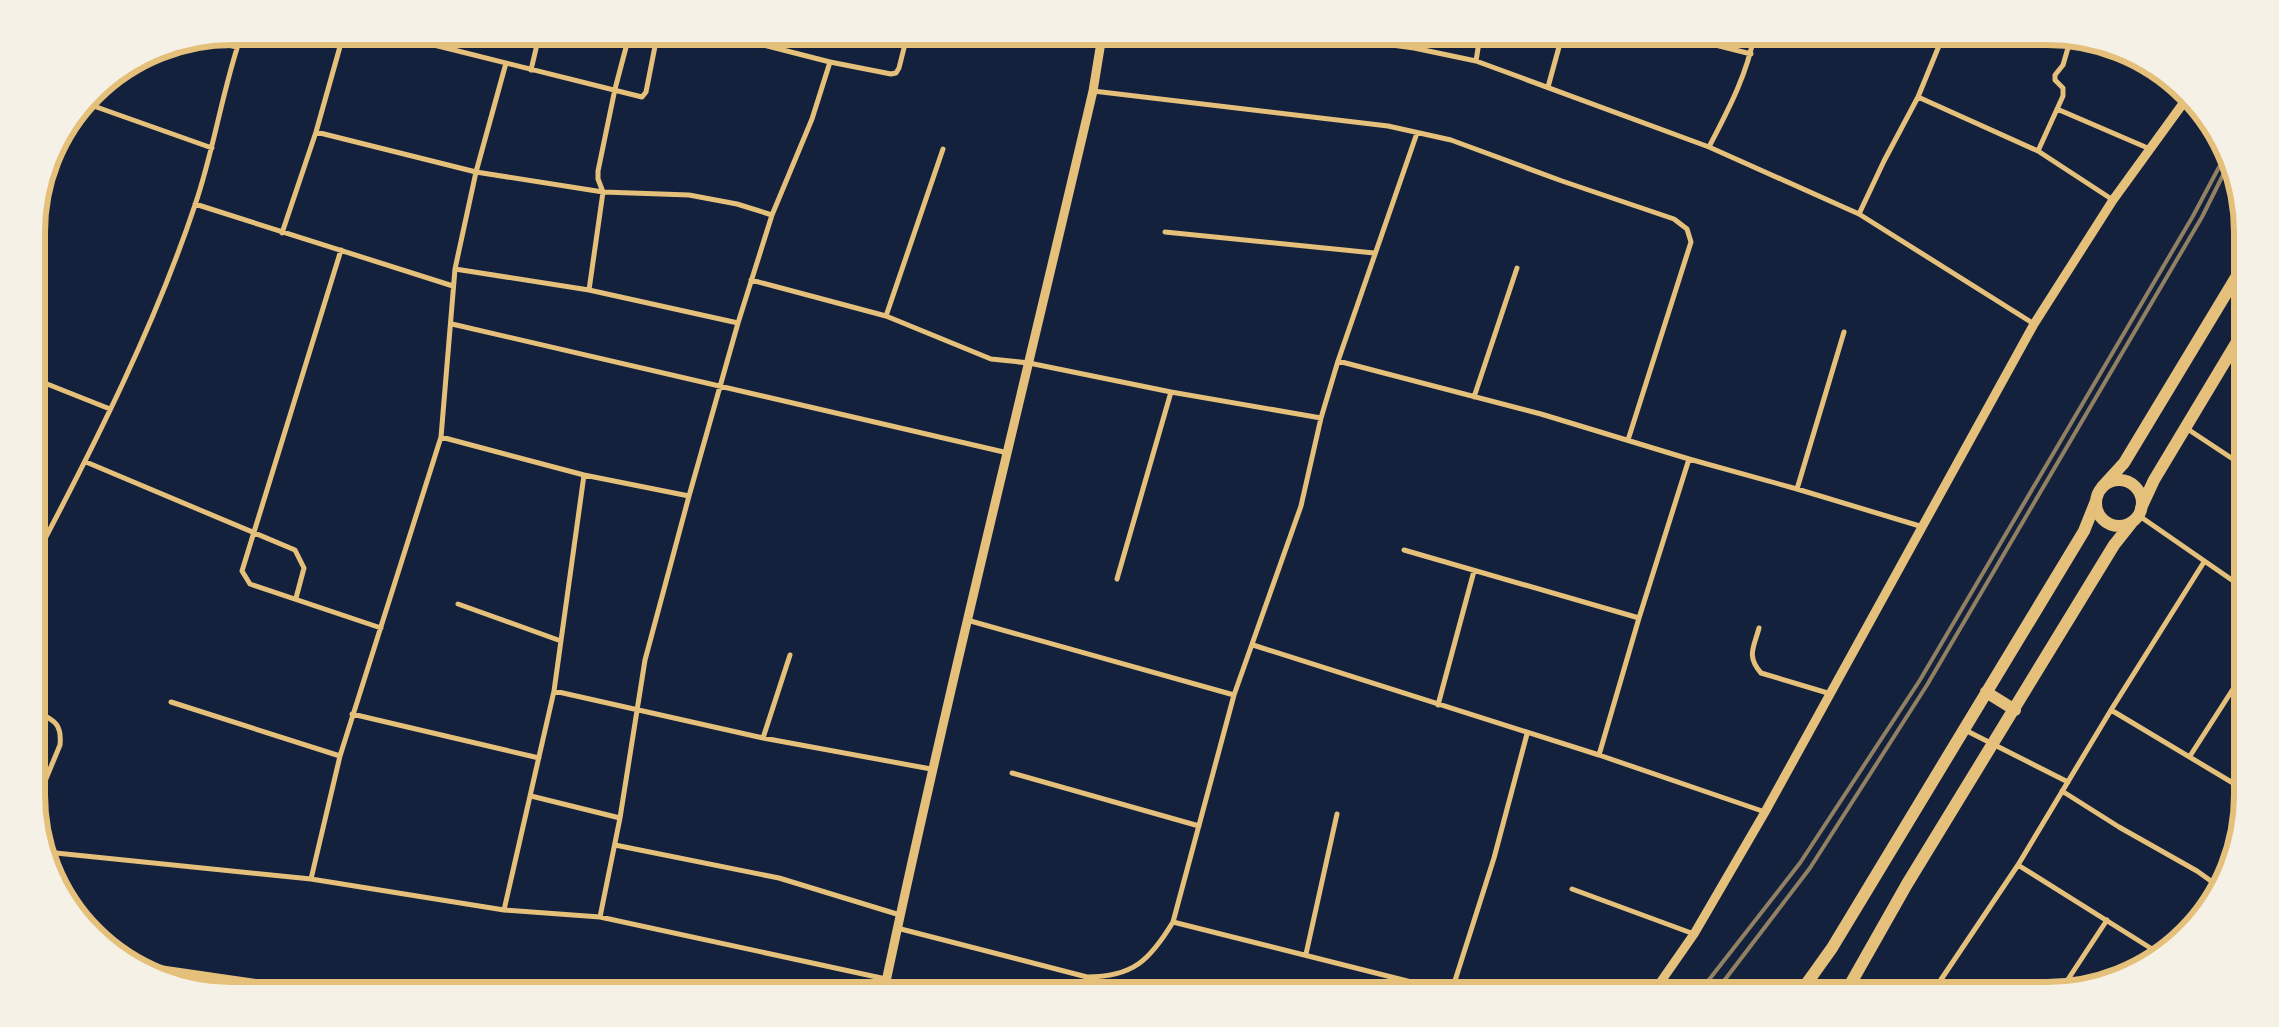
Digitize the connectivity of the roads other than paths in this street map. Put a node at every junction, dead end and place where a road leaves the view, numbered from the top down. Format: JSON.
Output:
{"nodes":[{"id":1,"x":227,"y":45,"type":"edge"},
{"id":2,"x":340,"y":45,"type":"edge"},
{"id":3,"x":433,"y":45,"type":"edge"},
{"id":4,"x":537,"y":45,"type":"edge"},
{"id":5,"x":627,"y":45,"type":"edge"},
{"id":6,"x":655,"y":45,"type":"edge"},
{"id":7,"x":763,"y":45,"type":"edge"},
{"id":8,"x":905,"y":45,"type":"edge"},
{"id":9,"x":1101,"y":45,"type":"edge"},
{"id":10,"x":1392,"y":45,"type":"edge"},
{"id":11,"x":1479,"y":45,"type":"edge"},
{"id":12,"x":1560,"y":45,"type":"edge"},
{"id":13,"x":1716,"y":45,"type":"edge"},
{"id":14,"x":1752,"y":45,"type":"edge"},
{"id":15,"x":1939,"y":45,"type":"edge"},
{"id":16,"x":438,"y":46,"type":"joint"},
{"id":17,"x":237,"y":47,"type":"joint"},
{"id":18,"x":2068,"y":47,"type":"edge"},
{"id":19,"x":1751,"y":54,"type":"junction"},
{"id":20,"x":1476,"y":61,"type":"junction"},
{"id":21,"x":830,"y":62,"type":"junction"},
{"id":22,"x":506,"y":63,"type":"junction"},
{"id":23,"x":531,"y":70,"type":"junction"},
{"id":24,"x":1548,"y":87,"type":"junction"},
{"id":25,"x":615,"y":89,"type":"junction"},
{"id":26,"x":1093,"y":91,"type":"junction"},
{"id":27,"x":1918,"y":97,"type":"junction"},
{"id":28,"x":2183,"y":104,"type":"edge"},
{"id":29,"x":94,"y":106,"type":"edge"},
{"id":30,"x":2057,"y":109,"type":"junction"},
{"id":31,"x":316,"y":132,"type":"junction"},
{"id":32,"x":1416,"y":133,"type":"junction"},
{"id":33,"x":1709,"y":147,"type":"junction"},
{"id":34,"x":212,"y":148,"type":"junction"},
{"id":35,"x":944,"y":149,"type":"dead end"},
{"id":36,"x":2150,"y":149,"type":"junction"},
{"id":37,"x":2038,"y":151,"type":"junction"},
{"id":38,"x":476,"y":172,"type":"junction"},
{"id":39,"x":603,"y":192,"type":"junction"},
{"id":40,"x":2113,"y":200,"type":"junction"},
{"id":41,"x":195,"y":204,"type":"junction"},
{"id":42,"x":1859,"y":214,"type":"junction"},
{"id":43,"x":772,"y":215,"type":"junction"},
{"id":44,"x":1165,"y":232,"type":"dead end"},
{"id":45,"x":282,"y":233,"type":"junction"},
{"id":46,"x":341,"y":250,"type":"junction"},
{"id":47,"x":1374,"y":253,"type":"junction"},
{"id":48,"x":1517,"y":268,"type":"dead end"},
{"id":49,"x":455,"y":269,"type":"junction"},
{"id":50,"x":751,"y":280,"type":"junction"},
{"id":51,"x":2234,"y":281,"type":"edge"},
{"id":52,"x":453,"y":286,"type":"junction"},
{"id":53,"x":589,"y":290,"type":"junction"},
{"id":54,"x":886,"y":316,"type":"junction"},
{"id":55,"x":738,"y":323,"type":"junction"},
{"id":56,"x":452,"y":324,"type":"junction"},
{"id":57,"x":2034,"y":324,"type":"junction"},
{"id":58,"x":1844,"y":332,"type":"dead end"},
{"id":59,"x":2234,"y":348,"type":"edge"},
{"id":60,"x":1338,"y":361,"type":"junction"},
{"id":61,"x":1029,"y":362,"type":"junction"},
{"id":62,"x":45,"y":383,"type":"edge"},
{"id":63,"x":721,"y":386,"type":"junction"},
{"id":64,"x":1171,"y":392,"type":"junction"},
{"id":65,"x":1474,"y":397,"type":"junction"},
{"id":66,"x":110,"y":410,"type":"junction"},
{"id":67,"x":1321,"y":418,"type":"junction"},
{"id":68,"x":2186,"y":428,"type":"junction"},
{"id":69,"x":441,"y":437,"type":"junction"},
{"id":70,"x":1628,"y":440,"type":"junction"},
{"id":71,"x":1008,"y":452,"type":"junction"},
{"id":72,"x":1689,"y":459,"type":"junction"},
{"id":73,"x":2234,"y":460,"type":"edge"},
{"id":74,"x":86,"y":462,"type":"junction"},
{"id":75,"x":584,"y":476,"type":"junction"},
{"id":76,"x":2102,"y":487,"type":"junction"},
{"id":77,"x":1797,"y":489,"type":"junction"},
{"id":78,"x":688,"y":496,"type":"junction"},
{"id":79,"x":2096,"y":501,"type":"junction"},
{"id":80,"x":2138,"y":515,"type":"junction"},
{"id":81,"x":1923,"y":527,"type":"junction"},
{"id":82,"x":253,"y":532,"type":"junction"},
{"id":83,"x":45,"y":539,"type":"edge"},
{"id":84,"x":1404,"y":550,"type":"dead end"},
{"id":85,"x":2204,"y":562,"type":"junction"},
{"id":86,"x":1474,"y":571,"type":"junction"},
{"id":87,"x":1117,"y":578,"type":"dead end"},
{"id":88,"x":2234,"y":582,"type":"edge"},
{"id":89,"x":296,"y":598,"type":"junction"},
{"id":90,"x":458,"y":604,"type":"dead end"},
{"id":91,"x":1639,"y":618,"type":"junction"},
{"id":92,"x":967,"y":620,"type":"junction"},
{"id":93,"x":381,"y":628,"type":"junction"},
{"id":94,"x":1759,"y":628,"type":"dead end"},
{"id":95,"x":562,"y":642,"type":"junction"},
{"id":96,"x":1253,"y":645,"type":"junction"},
{"id":97,"x":790,"y":655,"type":"dead end"},
{"id":98,"x":2234,"y":691,"type":"edge"},
{"id":99,"x":554,"y":692,"type":"junction"},
{"id":100,"x":1986,"y":692,"type":"junction"},
{"id":101,"x":1831,"y":694,"type":"junction"},
{"id":102,"x":1234,"y":695,"type":"junction"},
{"id":103,"x":171,"y":702,"type":"dead end"},
{"id":104,"x":1438,"y":705,"type":"junction"},
{"id":105,"x":638,"y":709,"type":"junction"},
{"id":106,"x":2015,"y":710,"type":"junction"},
{"id":107,"x":2111,"y":710,"type":"junction"},
{"id":108,"x":352,"y":714,"type":"junction"},
{"id":109,"x":45,"y":716,"type":"edge"},
{"id":110,"x":1963,"y":729,"type":"junction"},
{"id":111,"x":1527,"y":734,"type":"junction"},
{"id":112,"x":763,"y":738,"type":"junction"},
{"id":113,"x":1994,"y":745,"type":"junction"},
{"id":114,"x":1599,"y":755,"type":"junction"},
{"id":115,"x":340,"y":756,"type":"junction"},
{"id":116,"x":2190,"y":756,"type":"junction"},
{"id":117,"x":539,"y":758,"type":"junction"},
{"id":118,"x":931,"y":769,"type":"junction"},
{"id":119,"x":1012,"y":773,"type":"dead end"},
{"id":120,"x":45,"y":781,"type":"edge"},
{"id":121,"x":2068,"y":782,"type":"junction"},
{"id":122,"x":2234,"y":783,"type":"edge"},
{"id":123,"x":2062,"y":791,"type":"junction"},
{"id":124,"x":531,"y":796,"type":"junction"},
{"id":125,"x":1765,"y":812,"type":"junction"},
{"id":126,"x":1337,"y":814,"type":"dead end"},
{"id":127,"x":620,"y":818,"type":"junction"},
{"id":128,"x":1199,"y":826,"type":"junction"},
{"id":129,"x":616,"y":845,"type":"junction"},
{"id":130,"x":54,"y":853,"type":"edge"},
{"id":131,"x":2018,"y":865,"type":"junction"},
{"id":132,"x":312,"y":879,"type":"junction"},
{"id":133,"x":2212,"y":882,"type":"edge"},
{"id":134,"x":1572,"y":889,"type":"dead end"},
{"id":135,"x":504,"y":910,"type":"junction"},
{"id":136,"x":900,"y":915,"type":"junction"},
{"id":137,"x":600,"y":917,"type":"junction"},
{"id":138,"x":2107,"y":920,"type":"junction"},
{"id":139,"x":1173,"y":922,"type":"junction"},
{"id":140,"x":897,"y":928,"type":"junction"},
{"id":141,"x":1694,"y":934,"type":"junction"},
{"id":142,"x":2152,"y":949,"type":"edge"},
{"id":143,"x":1306,"y":954,"type":"junction"},
{"id":144,"x":177,"y":974,"type":"edge"},
{"id":145,"x":886,"y":979,"type":"junction"},
{"id":146,"x":2067,"y":981,"type":"edge"},
{"id":147,"x":234,"y":982,"type":"edge"},
{"id":148,"x":886,"y":982,"type":"edge"},
{"id":149,"x":1413,"y":982,"type":"edge"},
{"id":150,"x":1455,"y":982,"type":"edge"},
{"id":151,"x":1661,"y":982,"type":"edge"},
{"id":152,"x":1808,"y":982,"type":"edge"},
{"id":153,"x":1852,"y":982,"type":"edge"},
{"id":154,"x":1939,"y":982,"type":"edge"}],
"edges":[{"from":1,"to":17,"type":"street"},
{"from":2,"to":31,"type":"street"},
{"from":3,"to":16,"type":"street"},
{"from":4,"to":23,"type":"street"},
{"from":5,"to":25,"type":"street"},
{"from":6,"to":25,"type":"street"},
{"from":7,"to":21,"type":"street"},
{"from":8,"to":21,"type":"street"},
{"from":9,"to":26,"type":"street"},
{"from":10,"to":20,"type":"street"},
{"from":11,"to":20,"type":"street"},
{"from":12,"to":24,"type":"street"},
{"from":13,"to":19,"type":"street"},
{"from":14,"to":19,"type":"street"},
{"from":15,"to":27,"type":"street"},
{"from":16,"to":22,"type":"street"},
{"from":17,"to":34,"type":"street"},
{"from":18,"to":30,"type":"street"},
{"from":19,"to":33,"type":"street"},
{"from":20,"to":24,"type":"street"},
{"from":21,"to":43,"type":"street"},
{"from":22,"to":23,"type":"street"},
{"from":22,"to":38,"type":"street"},
{"from":23,"to":25,"type":"street"},
{"from":24,"to":33,"type":"street"},
{"from":25,"to":39,"type":"street"},
{"from":26,"to":32,"type":"street"},
{"from":26,"to":61,"type":"street"},
{"from":27,"to":37,"type":"street"},
{"from":27,"to":42,"type":"street"},
{"from":28,"to":36,"type":"street"},
{"from":29,"to":34,"type":"street"},
{"from":30,"to":36,"type":"street"},
{"from":30,"to":37,"type":"street"},
{"from":31,"to":38,"type":"street"},
{"from":31,"to":45,"type":"street"},
{"from":32,"to":47,"type":"street"},
{"from":32,"to":70,"type":"street"},
{"from":33,"to":42,"type":"street"},
{"from":34,"to":41,"type":"street"},
{"from":35,"to":54,"type":"street"},
{"from":36,"to":40,"type":"street"},
{"from":37,"to":40,"type":"street"},
{"from":38,"to":39,"type":"street"},
{"from":38,"to":49,"type":"street"},
{"from":39,"to":43,"type":"street"},
{"from":39,"to":53,"type":"street"},
{"from":40,"to":57,"type":"street"},
{"from":41,"to":45,"type":"street"},
{"from":41,"to":66,"type":"street"},
{"from":42,"to":57,"type":"street"},
{"from":43,"to":50,"type":"street"},
{"from":44,"to":47,"type":"street"},
{"from":45,"to":46,"type":"street"},
{"from":46,"to":52,"type":"street"},
{"from":46,"to":82,"type":"street"},
{"from":47,"to":60,"type":"street"},
{"from":48,"to":65,"type":"street"},
{"from":49,"to":52,"type":"street"},
{"from":49,"to":53,"type":"street"},
{"from":50,"to":54,"type":"street"},
{"from":50,"to":55,"type":"street"},
{"from":51,"to":76,"type":"main road"},
{"from":52,"to":56,"type":"street"},
{"from":53,"to":55,"type":"street"},
{"from":54,"to":61,"type":"street"},
{"from":55,"to":63,"type":"street"},
{"from":56,"to":63,"type":"street"},
{"from":56,"to":69,"type":"street"},
{"from":57,"to":81,"type":"street"},
{"from":58,"to":77,"type":"street"},
{"from":59,"to":68,"type":"main road"},
{"from":60,"to":65,"type":"street"},
{"from":60,"to":67,"type":"street"},
{"from":61,"to":64,"type":"street"},
{"from":61,"to":71,"type":"street"},
{"from":62,"to":66,"type":"street"},
{"from":63,"to":71,"type":"street"},
{"from":63,"to":78,"type":"street"},
{"from":64,"to":67,"type":"street"},
{"from":64,"to":87,"type":"street"},
{"from":65,"to":70,"type":"street"},
{"from":66,"to":74,"type":"street"},
{"from":67,"to":96,"type":"street"},
{"from":68,"to":73,"type":"street"},
{"from":68,"to":80,"type":"main road"},
{"from":69,"to":75,"type":"street"},
{"from":69,"to":93,"type":"street"},
{"from":70,"to":72,"type":"street"},
{"from":71,"to":92,"type":"street"},
{"from":72,"to":77,"type":"street"},
{"from":72,"to":91,"type":"street"},
{"from":74,"to":82,"type":"street"},
{"from":74,"to":83,"type":"street"},
{"from":75,"to":78,"type":"street"},
{"from":75,"to":95,"type":"street"},
{"from":76,"to":79,"type":"main road"},
{"from":76,"to":80,"type":"main road"},
{"from":77,"to":81,"type":"street"},
{"from":78,"to":105,"type":"street"},
{"from":79,"to":80,"type":"main road"},
{"from":79,"to":100,"type":"main road"},
{"from":80,"to":85,"type":"street"},
{"from":80,"to":106,"type":"main road"},
{"from":81,"to":101,"type":"street"},
{"from":82,"to":89,"type":"street"},
{"from":82,"to":89,"type":"street"},
{"from":84,"to":86,"type":"street"},
{"from":85,"to":88,"type":"street"},
{"from":85,"to":107,"type":"street"},
{"from":86,"to":91,"type":"street"},
{"from":86,"to":104,"type":"street"},
{"from":89,"to":93,"type":"street"},
{"from":90,"to":95,"type":"street"},
{"from":91,"to":114,"type":"street"},
{"from":92,"to":102,"type":"street"},
{"from":92,"to":118,"type":"street"},
{"from":93,"to":108,"type":"street"},
{"from":94,"to":101,"type":"street"},
{"from":95,"to":99,"type":"street"},
{"from":96,"to":102,"type":"street"},
{"from":96,"to":104,"type":"street"},
{"from":97,"to":112,"type":"street"},
{"from":98,"to":116,"type":"street"},
{"from":99,"to":105,"type":"street"},
{"from":99,"to":117,"type":"street"},
{"from":100,"to":106,"type":"main road"},
{"from":100,"to":110,"type":"main road"},
{"from":101,"to":125,"type":"street"},
{"from":102,"to":128,"type":"street"},
{"from":103,"to":115,"type":"street"},
{"from":104,"to":111,"type":"street"},
{"from":105,"to":112,"type":"street"},
{"from":105,"to":127,"type":"street"},
{"from":106,"to":113,"type":"main road"},
{"from":107,"to":116,"type":"street"},
{"from":107,"to":121,"type":"street"},
{"from":108,"to":115,"type":"street"},
{"from":108,"to":117,"type":"street"},
{"from":109,"to":120,"type":"street"},
{"from":110,"to":113,"type":"street"},
{"from":110,"to":152,"type":"main road"},
{"from":111,"to":114,"type":"street"},
{"from":111,"to":150,"type":"street"},
{"from":112,"to":118,"type":"street"},
{"from":113,"to":121,"type":"street"},
{"from":113,"to":153,"type":"main road"},
{"from":114,"to":125,"type":"street"},
{"from":115,"to":132,"type":"street"},
{"from":116,"to":122,"type":"street"},
{"from":117,"to":124,"type":"street"},
{"from":118,"to":136,"type":"street"},
{"from":119,"to":128,"type":"street"},
{"from":121,"to":123,"type":"street"},
{"from":123,"to":131,"type":"street"},
{"from":123,"to":133,"type":"street"},
{"from":124,"to":127,"type":"street"},
{"from":124,"to":135,"type":"street"},
{"from":125,"to":141,"type":"street"},
{"from":126,"to":143,"type":"street"},
{"from":127,"to":129,"type":"street"},
{"from":128,"to":139,"type":"street"},
{"from":129,"to":136,"type":"street"},
{"from":129,"to":137,"type":"street"},
{"from":130,"to":132,"type":"street"},
{"from":131,"to":138,"type":"street"},
{"from":131,"to":154,"type":"street"},
{"from":132,"to":135,"type":"street"},
{"from":134,"to":141,"type":"street"},
{"from":135,"to":137,"type":"street"},
{"from":136,"to":140,"type":"street"},
{"from":137,"to":145,"type":"street"},
{"from":138,"to":142,"type":"street"},
{"from":138,"to":146,"type":"street"},
{"from":139,"to":140,"type":"street"},
{"from":139,"to":143,"type":"street"},
{"from":140,"to":145,"type":"street"},
{"from":141,"to":151,"type":"street"},
{"from":143,"to":149,"type":"street"},
{"from":144,"to":147,"type":"main road"},
{"from":145,"to":148,"type":"street"}]}
